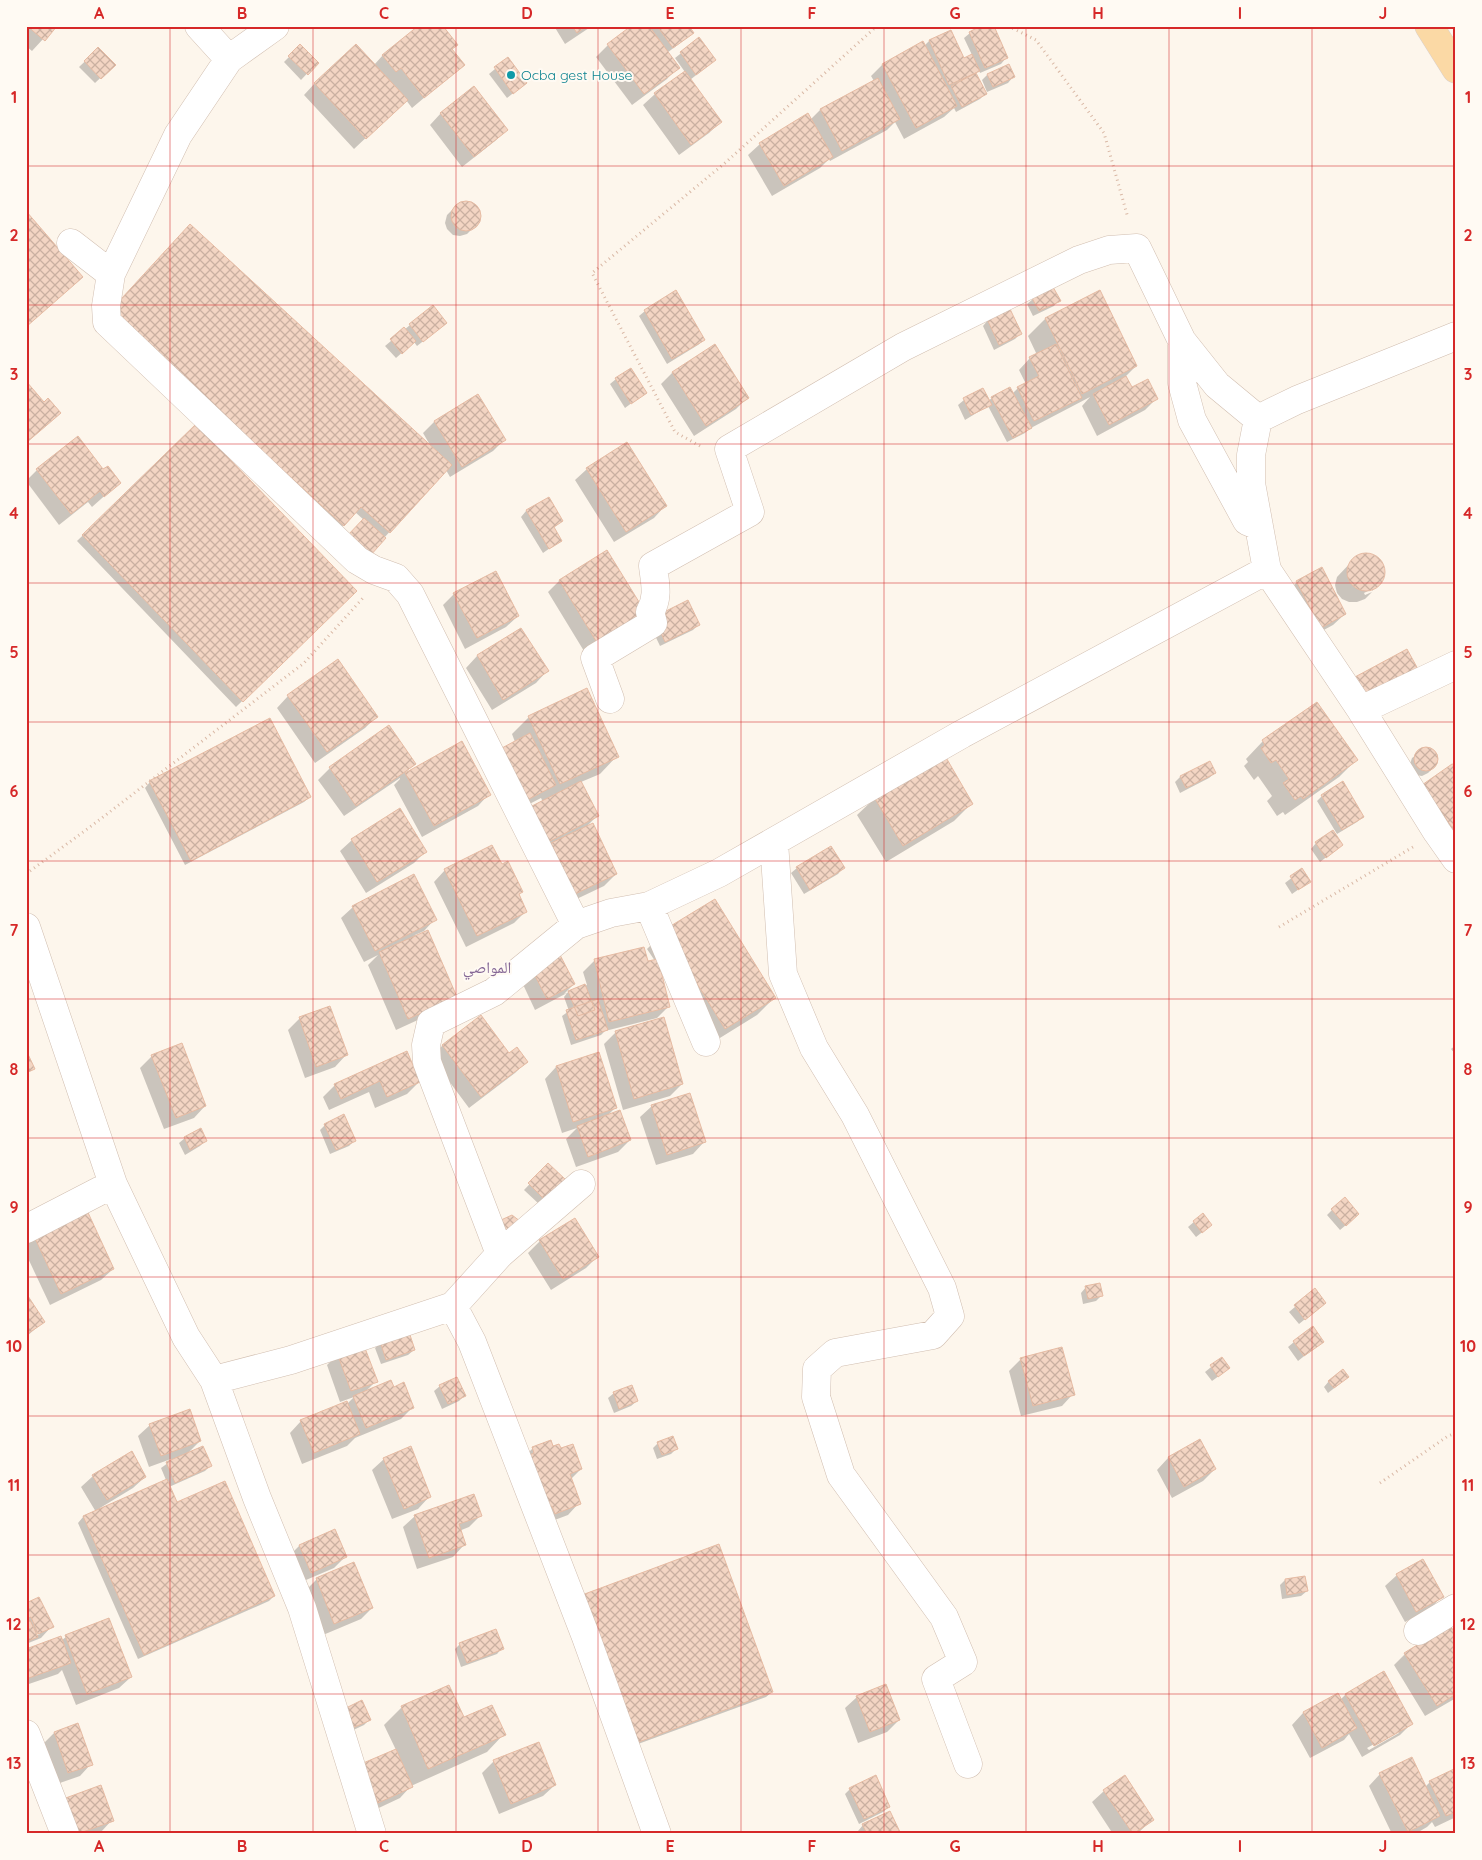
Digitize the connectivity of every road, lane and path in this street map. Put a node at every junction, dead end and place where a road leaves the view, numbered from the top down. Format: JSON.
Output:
{"nodes":[{"id":1,"x":199,"y":26,"type":"edge"},
{"id":2,"x":275,"y":26,"type":"edge"},
{"id":3,"x":877,"y":26,"type":"edge"},
{"id":4,"x":1008,"y":26,"type":"edge"},
{"id":5,"x":1429,"y":26,"type":"edge"},
{"id":6,"x":228,"y":59,"type":"junction"},
{"id":7,"x":1456,"y":69,"type":"edge"},
{"id":8,"x":71,"y":243,"type":"dead end"},
{"id":9,"x":1137,"y":248,"type":"junction"},
{"id":10,"x":111,"y":274,"type":"junction"},
{"id":11,"x":1456,"y":336,"type":"edge"},
{"id":12,"x":1182,"y":341,"type":"junction"},
{"id":13,"x":1258,"y":419,"type":"junction"},
{"id":14,"x":729,"y":449,"type":"junction"},
{"id":15,"x":1259,"y":526,"type":"junction"},
{"id":16,"x":1267,"y":570,"type":"junction"},
{"id":17,"x":385,"y":574,"type":"junction"},
{"id":18,"x":1456,"y":665,"type":"edge"},
{"id":19,"x":610,"y":699,"type":"dead end"},
{"id":20,"x":1361,"y":710,"type":"junction"},
{"id":21,"x":1437,"y":832,"type":"junction"},
{"id":22,"x":774,"y":842,"type":"junction"},
{"id":23,"x":1456,"y":859,"type":"edge"},
{"id":24,"x":26,"y":874,"type":"edge"},
{"id":25,"x":649,"y":906,"type":"junction"},
{"id":26,"x":576,"y":925,"type":"junction"},
{"id":27,"x":26,"y":927,"type":"edge"},
{"id":28,"x":1279,"y":927,"type":"dead end"},
{"id":29,"x":706,"y":1042,"type":"dead end"},
{"id":30,"x":113,"y":1184,"type":"junction"},
{"id":31,"x":581,"y":1184,"type":"dead end"},
{"id":32,"x":26,"y":1229,"type":"edge"},
{"id":33,"x":500,"y":1254,"type":"junction"},
{"id":34,"x":453,"y":1306,"type":"junction"},
{"id":35,"x":214,"y":1380,"type":"junction"},
{"id":36,"x":1456,"y":1433,"type":"edge"},
{"id":37,"x":1380,"y":1483,"type":"dead end"},
{"id":38,"x":1456,"y":1608,"type":"edge"},
{"id":39,"x":1418,"y":1631,"type":"dead end"},
{"id":40,"x":26,"y":1734,"type":"edge"},
{"id":41,"x":968,"y":1764,"type":"dead end"},
{"id":42,"x":65,"y":1834,"type":"edge"},
{"id":43,"x":372,"y":1834,"type":"edge"},
{"id":44,"x":657,"y":1834,"type":"edge"}],
"edges":[{"from":1,"to":6,"type":"street"},
{"from":2,"to":6,"type":"street"},
{"from":3,"to":14,"type":"path"},
{"from":4,"to":9,"type":"path"},
{"from":5,"to":7,"type":"main road"},
{"from":6,"to":10,"type":"street"},
{"from":8,"to":10,"type":"street"},
{"from":9,"to":12,"type":"street"},
{"from":9,"to":14,"type":"street"},
{"from":10,"to":17,"type":"street"},
{"from":11,"to":13,"type":"street"},
{"from":12,"to":13,"type":"street"},
{"from":12,"to":15,"type":"street"},
{"from":13,"to":15,"type":"street"},
{"from":14,"to":19,"type":"street"},
{"from":15,"to":16,"type":"street"},
{"from":16,"to":20,"type":"street"},
{"from":16,"to":22,"type":"street"},
{"from":17,"to":24,"type":"path"},
{"from":17,"to":26,"type":"street"},
{"from":18,"to":20,"type":"street"},
{"from":20,"to":21,"type":"street"},
{"from":21,"to":23,"type":"street"},
{"from":21,"to":28,"type":"path"},
{"from":22,"to":25,"type":"street"},
{"from":22,"to":41,"type":"street"},
{"from":25,"to":26,"type":"street"},
{"from":25,"to":29,"type":"street"},
{"from":26,"to":33,"type":"street"},
{"from":27,"to":30,"type":"street"},
{"from":30,"to":32,"type":"street"},
{"from":30,"to":35,"type":"street"},
{"from":31,"to":33,"type":"street"},
{"from":33,"to":34,"type":"street"},
{"from":34,"to":35,"type":"street"},
{"from":34,"to":44,"type":"street"},
{"from":35,"to":43,"type":"street"},
{"from":36,"to":37,"type":"path"},
{"from":38,"to":39,"type":"street"},
{"from":40,"to":42,"type":"street"}]}
